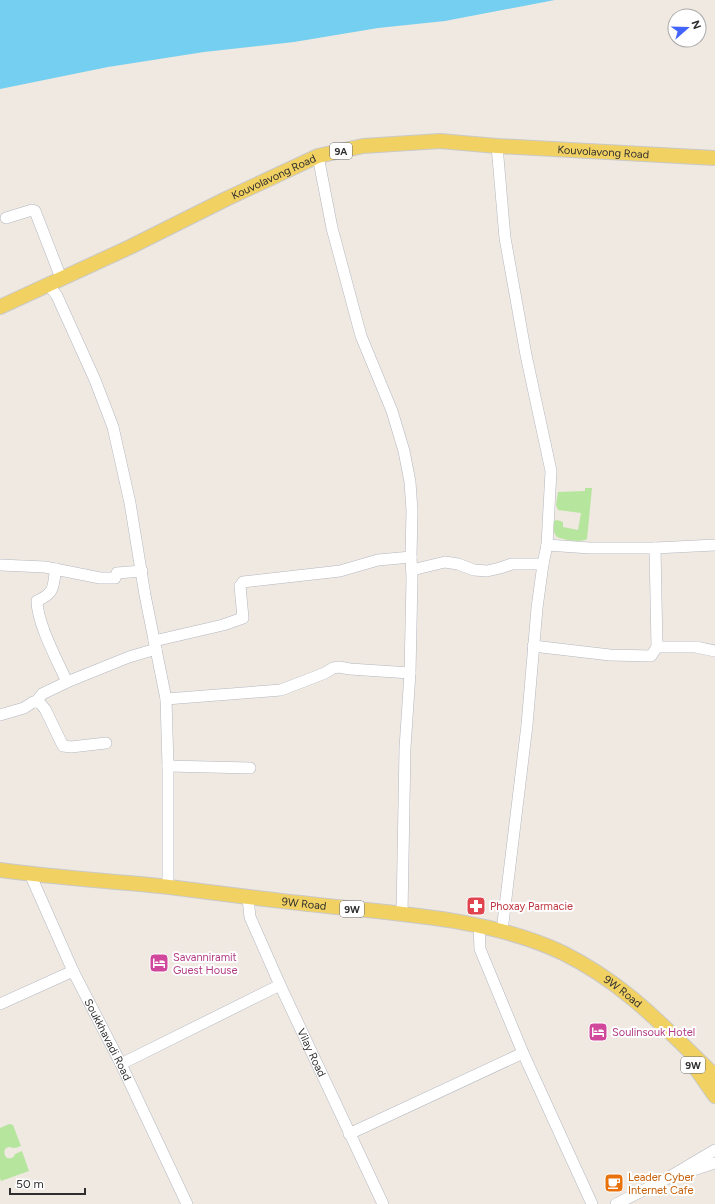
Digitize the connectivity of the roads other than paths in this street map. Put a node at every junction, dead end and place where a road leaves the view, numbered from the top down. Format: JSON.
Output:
{"nodes":[{"id":1,"x":497,"y":146,"type":"junction"},
{"id":2,"x":318,"y":156,"type":"junction"},
{"id":3,"x":715,"y":158,"type":"edge"},
{"id":4,"x":6,"y":218,"type":"dead end"},
{"id":5,"x":61,"y":278,"type":"junction"},
{"id":6,"x":48,"y":284,"type":"junction"},
{"id":7,"x":0,"y":307,"type":"edge"},
{"id":8,"x":547,"y":545,"type":"junction"},
{"id":9,"x":715,"y":545,"type":"edge"},
{"id":10,"x":655,"y":548,"type":"junction"},
{"id":11,"x":411,"y":557,"type":"junction"},
{"id":12,"x":543,"y":564,"type":"junction"},
{"id":13,"x":0,"y":565,"type":"edge"},
{"id":14,"x":56,"y":569,"type":"junction"},
{"id":15,"x":412,"y":570,"type":"junction"},
{"id":16,"x":142,"y":571,"type":"junction"},
{"id":17,"x":155,"y":645,"type":"junction"},
{"id":18,"x":533,"y":646,"type":"junction"},
{"id":19,"x":657,"y":647,"type":"junction"},
{"id":20,"x":715,"y":650,"type":"edge"},
{"id":21,"x":410,"y":673,"type":"junction"},
{"id":22,"x":67,"y":682,"type":"junction"},
{"id":23,"x":166,"y":699,"type":"junction"},
{"id":24,"x":36,"y":702,"type":"junction"},
{"id":25,"x":0,"y":715,"type":"edge"},
{"id":26,"x":106,"y":743,"type":"dead end"},
{"id":27,"x":168,"y":766,"type":"junction"},
{"id":28,"x":250,"y":768,"type":"dead end"},
{"id":29,"x":0,"y":870,"type":"edge"},
{"id":30,"x":30,"y":874,"type":"junction"},
{"id":31,"x":168,"y":887,"type":"junction"},
{"id":32,"x":248,"y":898,"type":"junction"},
{"id":33,"x":402,"y":914,"type":"junction"},
{"id":34,"x":479,"y":925,"type":"junction"},
{"id":35,"x":502,"y":931,"type":"junction"},
{"id":36,"x":73,"y":971,"type":"junction"},
{"id":37,"x":280,"y":986,"type":"junction"},
{"id":38,"x":0,"y":1004,"type":"edge"},
{"id":39,"x":672,"y":1035,"type":"junction"},
{"id":40,"x":523,"y":1053,"type":"junction"},
{"id":41,"x":121,"y":1064,"type":"junction"},
{"id":42,"x":715,"y":1076,"type":"edge"},
{"id":43,"x":715,"y":1096,"type":"edge"},
{"id":44,"x":349,"y":1134,"type":"junction"},
{"id":45,"x":715,"y":1150,"type":"edge"},
{"id":46,"x":715,"y":1163,"type":"edge"},
{"id":47,"x":666,"y":1179,"type":"junction"},
{"id":48,"x":187,"y":1204,"type":"edge"},
{"id":49,"x":383,"y":1204,"type":"edge"},
{"id":50,"x":592,"y":1204,"type":"edge"},
{"id":51,"x":616,"y":1204,"type":"edge"}],
"edges":[{"from":1,"to":2,"type":"main road","name":"Kouvolavong Road","number":"9A"},
{"from":1,"to":3,"type":"main road","name":"Kouvolavong Road","number":"9A"},
{"from":1,"to":8,"type":"street"},
{"from":2,"to":5,"type":"main road","name":"Kouvolavong Road","number":"9A"},
{"from":2,"to":11,"type":"street"},
{"from":4,"to":5,"type":"street"},
{"from":5,"to":6,"type":"main road","name":"Kouvolavong Road","number":"9A"},
{"from":6,"to":7,"type":"main road","name":"Kouvolavong Road","number":"9A"},
{"from":6,"to":16,"type":"street"},
{"from":8,"to":10,"type":"street"},
{"from":8,"to":12,"type":"street"},
{"from":9,"to":10,"type":"street"},
{"from":10,"to":19,"type":"street"},
{"from":11,"to":15,"type":"street"},
{"from":11,"to":17,"type":"street"},
{"from":12,"to":15,"type":"street"},
{"from":12,"to":18,"type":"street"},
{"from":13,"to":14,"type":"street"},
{"from":14,"to":16,"type":"street"},
{"from":14,"to":22,"type":"street"},
{"from":15,"to":21,"type":"street"},
{"from":16,"to":17,"type":"street"},
{"from":17,"to":22,"type":"street"},
{"from":17,"to":23,"type":"street"},
{"from":18,"to":19,"type":"street"},
{"from":18,"to":35,"type":"street"},
{"from":19,"to":20,"type":"street"},
{"from":21,"to":23,"type":"street"},
{"from":21,"to":33,"type":"street"},
{"from":22,"to":24,"type":"street"},
{"from":23,"to":27,"type":"street"},
{"from":24,"to":25,"type":"street"},
{"from":24,"to":26,"type":"street"},
{"from":27,"to":28,"type":"street"},
{"from":27,"to":31,"type":"street"},
{"from":29,"to":30,"type":"main road","name":"9W Road","number":"9W"},
{"from":30,"to":31,"type":"main road","name":"9W Road","number":"9W"},
{"from":30,"to":36,"type":"street","name":"Soukkhavadi Road"},
{"from":31,"to":32,"type":"main road","name":"9W Road","number":"9W"},
{"from":32,"to":33,"type":"main road","name":"9W Road","number":"9W"},
{"from":32,"to":37,"type":"street","name":"Vilay Road"},
{"from":33,"to":34,"type":"main road","name":"9W Road","number":"9W"},
{"from":34,"to":35,"type":"main road","name":"9W Road","number":"9W"},
{"from":34,"to":40,"type":"street"},
{"from":35,"to":39,"type":"main road","name":"9W Road","number":"9W"},
{"from":36,"to":38,"type":"street"},
{"from":36,"to":41,"type":"street","name":"Soukkhavadi Road"},
{"from":37,"to":41,"type":"street"},
{"from":37,"to":44,"type":"street","name":"Vilay Road"},
{"from":39,"to":42,"type":"main road","name":"9W Road","number":"9W"},
{"from":39,"to":43,"type":"main road","name":"9W Road","number":"9W"},
{"from":40,"to":44,"type":"street"},
{"from":40,"to":50,"type":"street"},
{"from":41,"to":48,"type":"street","name":"Soukkhavadi Road"},
{"from":44,"to":49,"type":"street","name":"Vilay Road"},
{"from":45,"to":47,"type":"street"},
{"from":46,"to":47,"type":"street"},
{"from":47,"to":51,"type":"street"}]}
